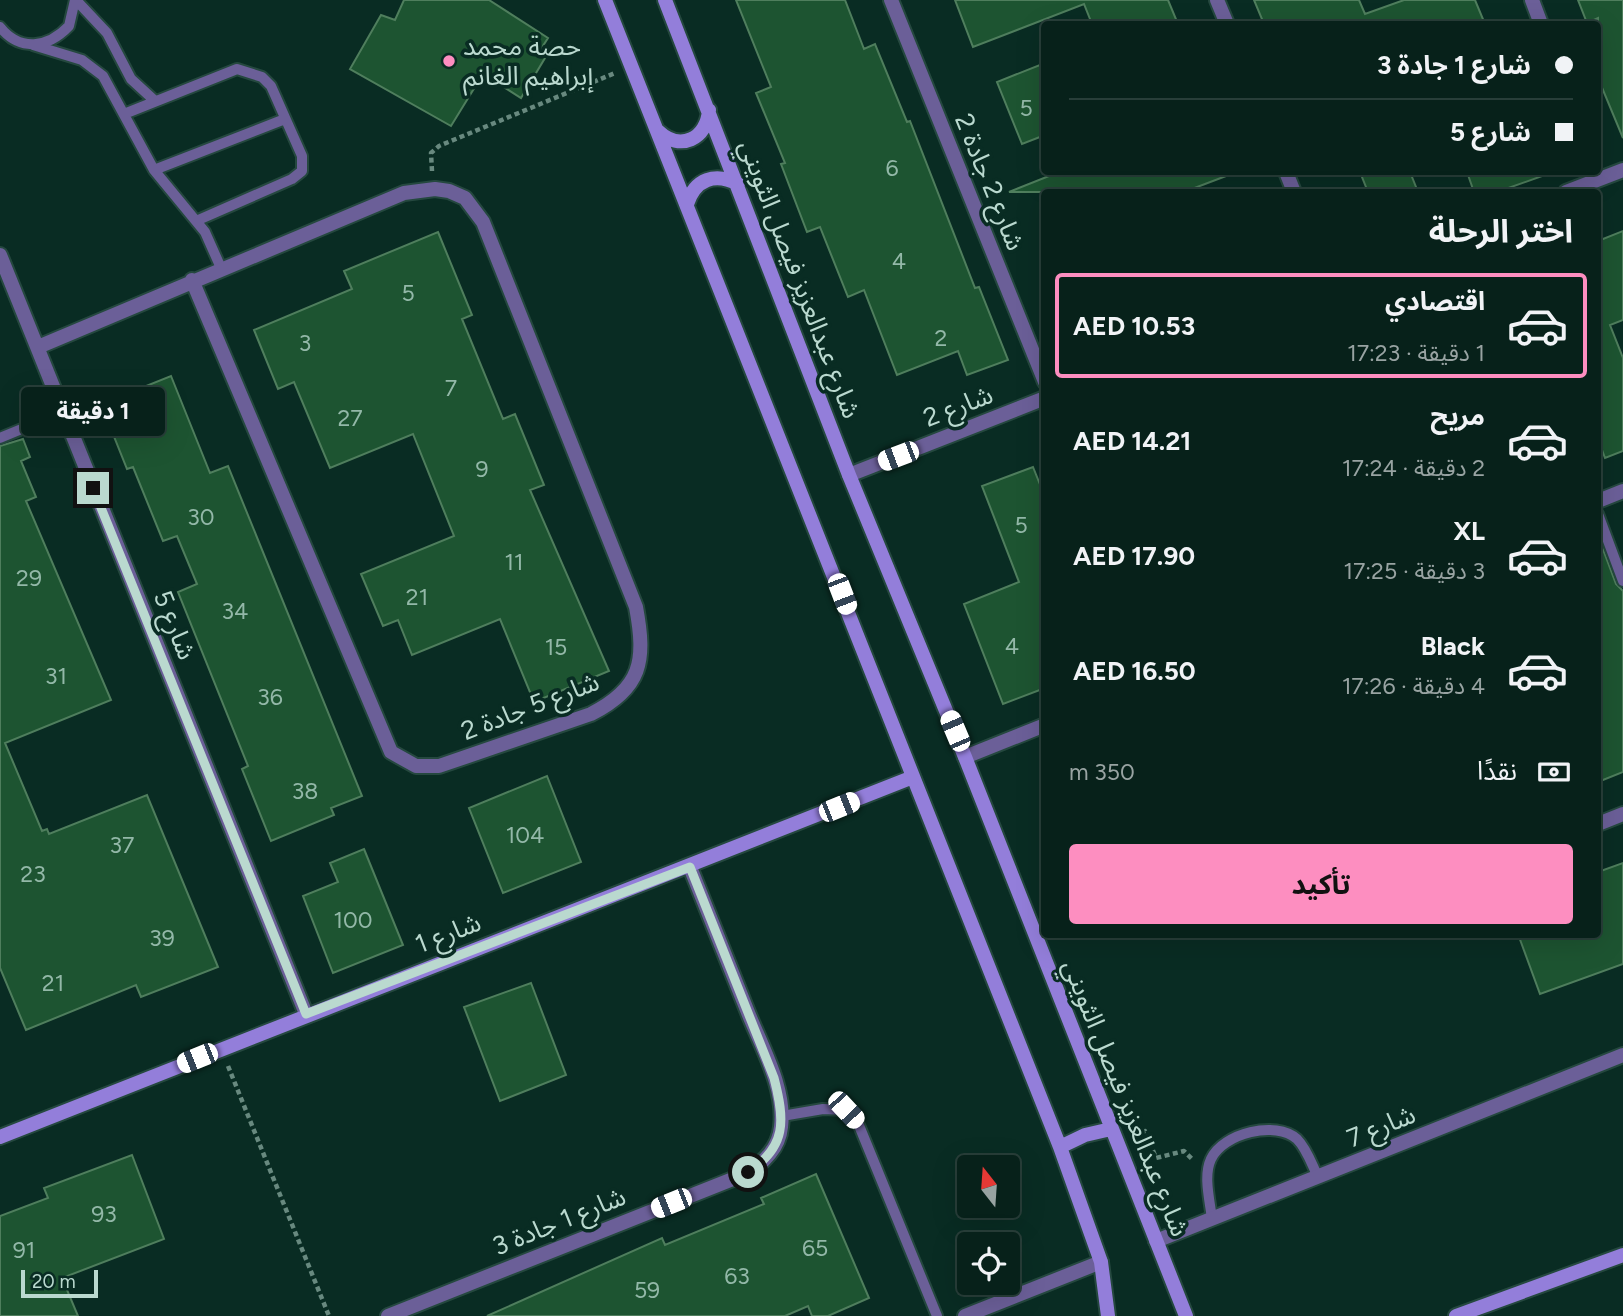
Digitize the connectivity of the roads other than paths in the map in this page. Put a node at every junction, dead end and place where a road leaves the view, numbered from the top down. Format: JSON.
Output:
{"nodes":[{"id":1,"x":75,"y":0,"type":"edge"},
{"id":2,"x":605,"y":0,"type":"edge"},
{"id":3,"x":665,"y":0,"type":"edge"},
{"id":4,"x":891,"y":0,"type":"edge"},
{"id":5,"x":1217,"y":0,"type":"edge"},
{"id":6,"x":1532,"y":0,"type":"edge"},
{"id":7,"x":1226,"y":21,"type":"edge"},
{"id":8,"x":1540,"y":21,"type":"edge"},
{"id":9,"x":0,"y":27,"type":"edge"},
{"id":10,"x":33,"y":46,"type":"junction"},
{"id":11,"x":155,"y":102,"type":"junction"},
{"id":12,"x":709,"y":110,"type":"junction"},
{"id":13,"x":124,"y":114,"type":"junction"},
{"id":14,"x":285,"y":120,"type":"junction"},
{"id":15,"x":657,"y":130,"type":"junction"},
{"id":16,"x":153,"y":170,"type":"junction"},
{"id":17,"x":1623,"y":170,"type":"edge"},
{"id":18,"x":1601,"y":171,"type":"edge"},
{"id":19,"x":1594,"y":175,"type":"edge"},
{"id":20,"x":737,"y":184,"type":"junction"},
{"id":21,"x":1571,"y":189,"type":"edge"},
{"id":22,"x":687,"y":204,"type":"junction"},
{"id":23,"x":196,"y":221,"type":"junction"},
{"id":24,"x":0,"y":255,"type":"edge"},
{"id":25,"x":221,"y":268,"type":"junction"},
{"id":26,"x":192,"y":280,"type":"junction"},
{"id":27,"x":38,"y":347,"type":"junction"},
{"id":28,"x":1041,"y":372,"type":"edge"},
{"id":29,"x":1041,"y":400,"type":"edge"},
{"id":30,"x":63,"y":412,"type":"junction"},
{"id":31,"x":0,"y":438,"type":"edge"},
{"id":32,"x":849,"y":475,"type":"junction"},
{"id":33,"x":1623,"y":491,"type":"edge"},
{"id":34,"x":1601,"y":500,"type":"edge"},
{"id":35,"x":1601,"y":521,"type":"edge"},
{"id":36,"x":1623,"y":582,"type":"edge"},
{"id":37,"x":1041,"y":727,"type":"edge"},
{"id":38,"x":965,"y":757,"type":"junction"},
{"id":39,"x":913,"y":777,"type":"junction"},
{"id":40,"x":1623,"y":814,"type":"edge"},
{"id":41,"x":1601,"y":823,"type":"edge"},
{"id":42,"x":690,"y":867,"type":"junction"},
{"id":43,"x":306,"y":1014,"type":"junction"},
{"id":44,"x":1623,"y":1055,"type":"edge"},
{"id":45,"x":782,"y":1116,"type":"junction"},
{"id":46,"x":1114,"y":1135,"type":"junction"},
{"id":47,"x":0,"y":1137,"type":"edge"},
{"id":48,"x":1060,"y":1147,"type":"junction"},
{"id":49,"x":1318,"y":1177,"type":"junction"},
{"id":50,"x":1212,"y":1219,"type":"junction"},
{"id":51,"x":1156,"y":1241,"type":"junction"},
{"id":52,"x":1623,"y":1255,"type":"edge"},
{"id":53,"x":1101,"y":1262,"type":"junction"},
{"id":54,"x":388,"y":1316,"type":"edge"},
{"id":55,"x":937,"y":1316,"type":"edge"},
{"id":56,"x":965,"y":1316,"type":"edge"},
{"id":57,"x":1108,"y":1316,"type":"edge"},
{"id":58,"x":1186,"y":1316,"type":"edge"},
{"id":59,"x":1456,"y":1316,"type":"edge"}],
"edges":[{"from":1,"to":10,"type":"lane"},
{"from":1,"to":11,"type":"lane"},
{"from":2,"to":15,"type":"street"},
{"from":3,"to":12,"type":"street","name":"شارع عبدالعزيز فيصل الثويني"},
{"from":4,"to":28,"type":"street","name":"شارع 2 جادة 2"},
{"from":5,"to":7,"type":"street"},
{"from":6,"to":8,"type":"street"},
{"from":9,"to":10,"type":"lane"},
{"from":10,"to":13,"type":"lane"},
{"from":11,"to":13,"type":"lane"},
{"from":11,"to":14,"type":"lane"},
{"from":12,"to":15,"type":"street"},
{"from":12,"to":20,"type":"street","name":"شارع عبدالعزيز فيصل الثويني"},
{"from":13,"to":16,"type":"lane"},
{"from":14,"to":16,"type":"lane"},
{"from":14,"to":23,"type":"lane"},
{"from":15,"to":22,"type":"street"},
{"from":16,"to":23,"type":"lane"},
{"from":17,"to":18,"type":"street"},
{"from":19,"to":21,"type":"street"},
{"from":20,"to":22,"type":"street"},
{"from":20,"to":32,"type":"street","name":"شارع عبدالعزيز فيصل الثويني"},
{"from":22,"to":39,"type":"street"},
{"from":23,"to":25,"type":"lane"},
{"from":24,"to":27,"type":"street","name":"شارع 5"},
{"from":25,"to":26,"type":"street"},
{"from":25,"to":26,"type":"street","name":"شارع 5 جادة 2"},
{"from":26,"to":27,"type":"street"},
{"from":27,"to":30,"type":"street","name":"شارع 5"},
{"from":29,"to":32,"type":"street","name":"شارع 2"},
{"from":30,"to":31,"type":"lane"},
{"from":30,"to":43,"type":"street","name":"شارع 5"},
{"from":32,"to":38,"type":"street","name":"شارع عبدالعزيز فيصل الثويني"},
{"from":33,"to":34,"type":"street"},
{"from":35,"to":36,"type":"lane"},
{"from":37,"to":38,"type":"street"},
{"from":38,"to":46,"type":"street","name":"شارع عبدالعزيز فيصل الثويني"},
{"from":39,"to":42,"type":"street","name":"شارع 1"},
{"from":39,"to":48,"type":"street"},
{"from":40,"to":41,"type":"street"},
{"from":42,"to":43,"type":"street","name":"شارع 1"},
{"from":42,"to":45,"type":"street","name":"شارع 1 جادة 3"},
{"from":43,"to":47,"type":"street","name":"شارع 1"},
{"from":44,"to":49,"type":"street","name":"شارع 7"},
{"from":45,"to":54,"type":"street","name":"شارع 1 جادة 3"},
{"from":45,"to":55,"type":"lane"},
{"from":46,"to":48,"type":"street"},
{"from":46,"to":51,"type":"street","name":"شارع عبدالعزيز فيصل الثويني"},
{"from":48,"to":53,"type":"street"},
{"from":49,"to":50,"type":"street","name":"شارع 7"},
{"from":49,"to":50,"type":"lane"},
{"from":50,"to":51,"type":"street","name":"شارع 7"},
{"from":51,"to":58,"type":"street","name":"شارع عبدالعزيز فيصل الثويني"},
{"from":52,"to":59,"type":"street"},
{"from":53,"to":56,"type":"street"},
{"from":53,"to":57,"type":"street"}]}
